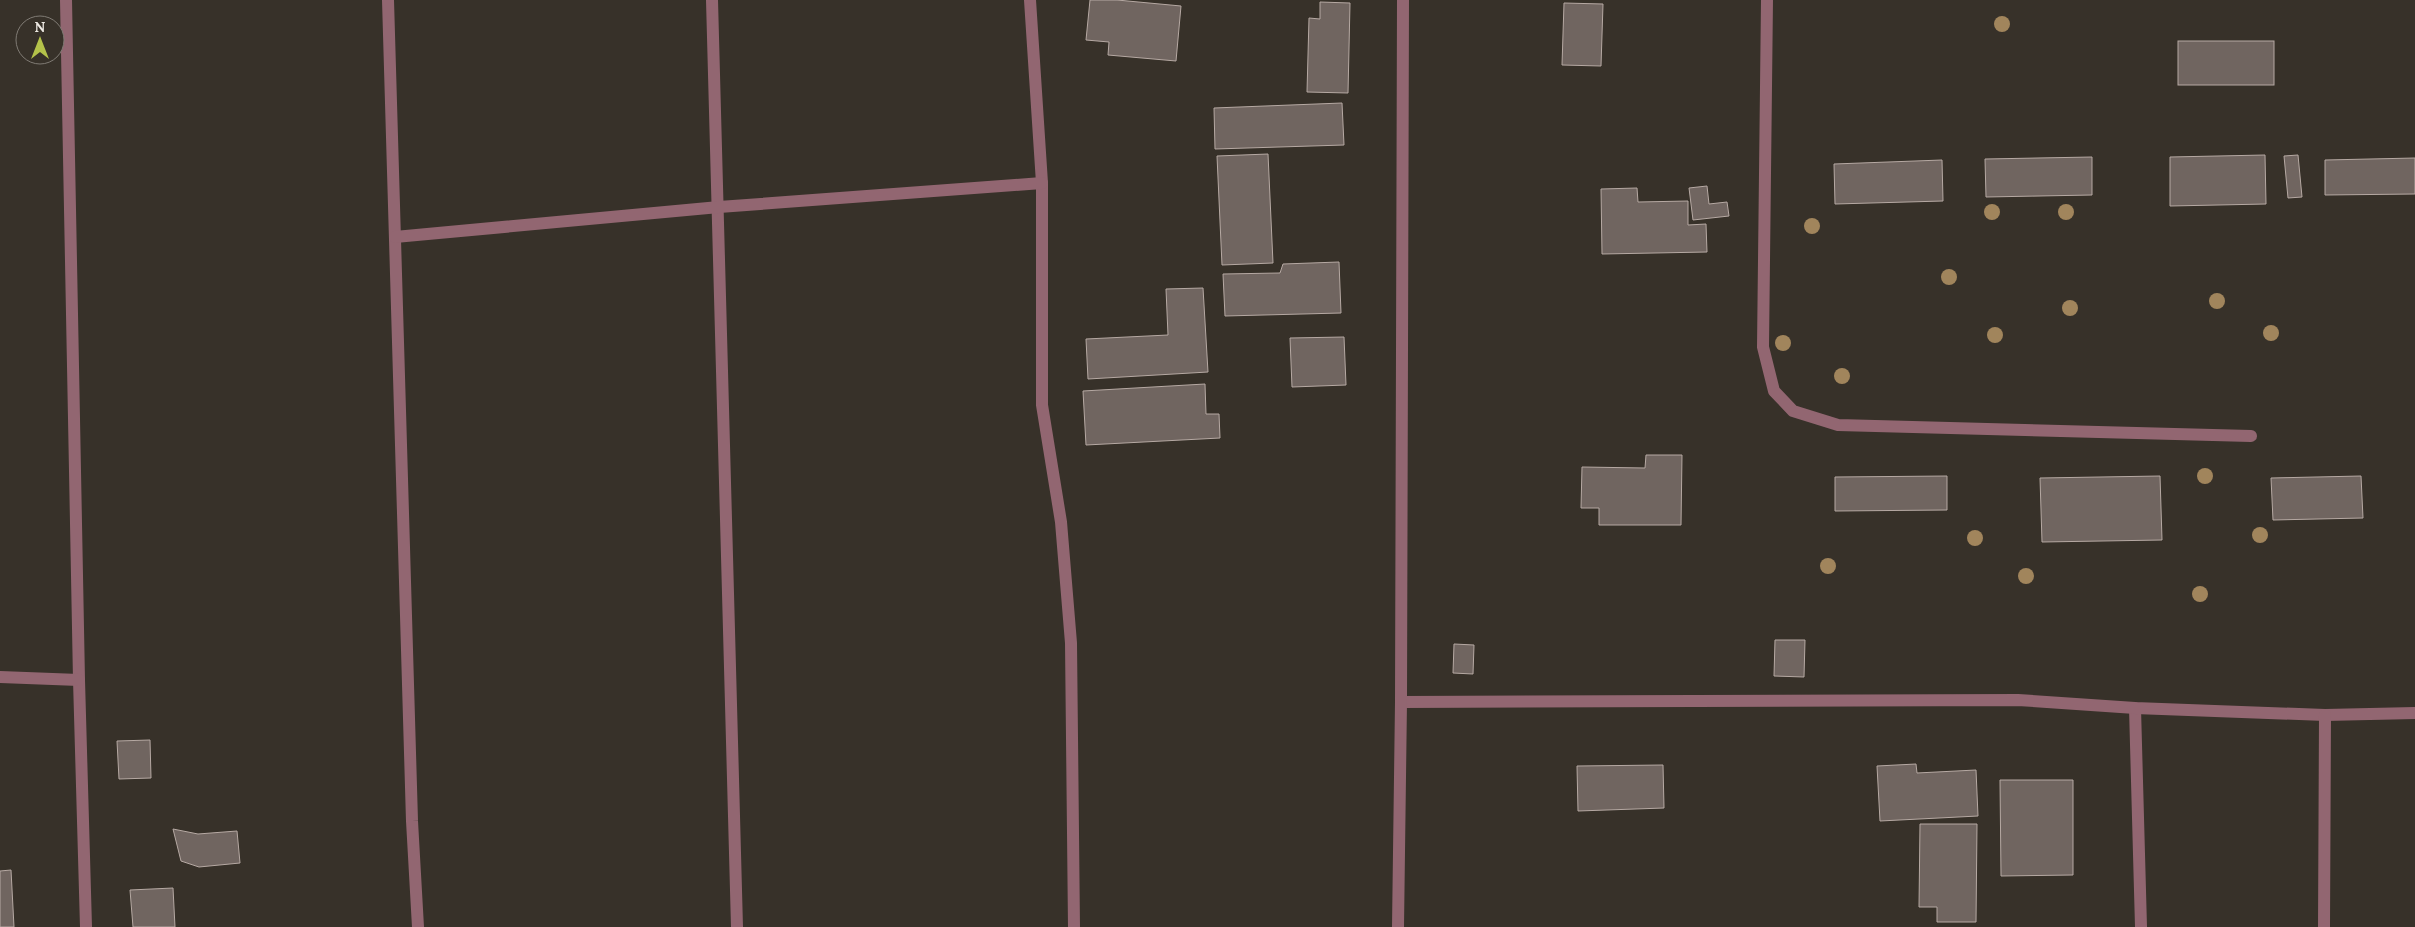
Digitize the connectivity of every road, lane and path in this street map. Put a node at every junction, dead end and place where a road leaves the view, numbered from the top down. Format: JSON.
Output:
{"nodes":[{"id":1,"x":66,"y":0,"type":"edge"},
{"id":2,"x":388,"y":0,"type":"edge"},
{"id":3,"x":712,"y":0,"type":"edge"},
{"id":4,"x":1030,"y":0,"type":"edge"},
{"id":5,"x":1403,"y":0,"type":"edge"},
{"id":6,"x":1768,"y":0,"type":"edge"},
{"id":7,"x":1042,"y":183,"type":"junction"},
{"id":8,"x":719,"y":206,"type":"junction"},
{"id":9,"x":395,"y":238,"type":"junction"},
{"id":10,"x":2251,"y":436,"type":"dead end"},
{"id":11,"x":0,"y":677,"type":"edge"},
{"id":12,"x":79,"y":680,"type":"junction"},
{"id":13,"x":1401,"y":702,"type":"junction"},
{"id":14,"x":2135,"y":708,"type":"junction"},
{"id":15,"x":2415,"y":713,"type":"edge"},
{"id":16,"x":2325,"y":715,"type":"junction"},
{"id":17,"x":86,"y":927,"type":"edge"},
{"id":18,"x":418,"y":927,"type":"edge"},
{"id":19,"x":737,"y":927,"type":"edge"},
{"id":20,"x":1074,"y":927,"type":"edge"},
{"id":21,"x":1398,"y":927,"type":"edge"},
{"id":22,"x":2141,"y":927,"type":"edge"},
{"id":23,"x":2324,"y":927,"type":"edge"}],
"edges":[{"from":1,"to":12,"type":"street"},
{"from":2,"to":9,"type":"street"},
{"from":3,"to":8,"type":"street"},
{"from":4,"to":7,"type":"street"},
{"from":5,"to":13,"type":"street"},
{"from":6,"to":10,"type":"street"},
{"from":7,"to":8,"type":"street"},
{"from":7,"to":20,"type":"street"},
{"from":8,"to":9,"type":"street"},
{"from":8,"to":19,"type":"street"},
{"from":9,"to":18,"type":"street"},
{"from":11,"to":12,"type":"street"},
{"from":12,"to":17,"type":"street"},
{"from":13,"to":14,"type":"street"},
{"from":13,"to":21,"type":"street"},
{"from":14,"to":16,"type":"street"},
{"from":14,"to":22,"type":"street"},
{"from":15,"to":16,"type":"street"},
{"from":16,"to":23,"type":"street"}]}
